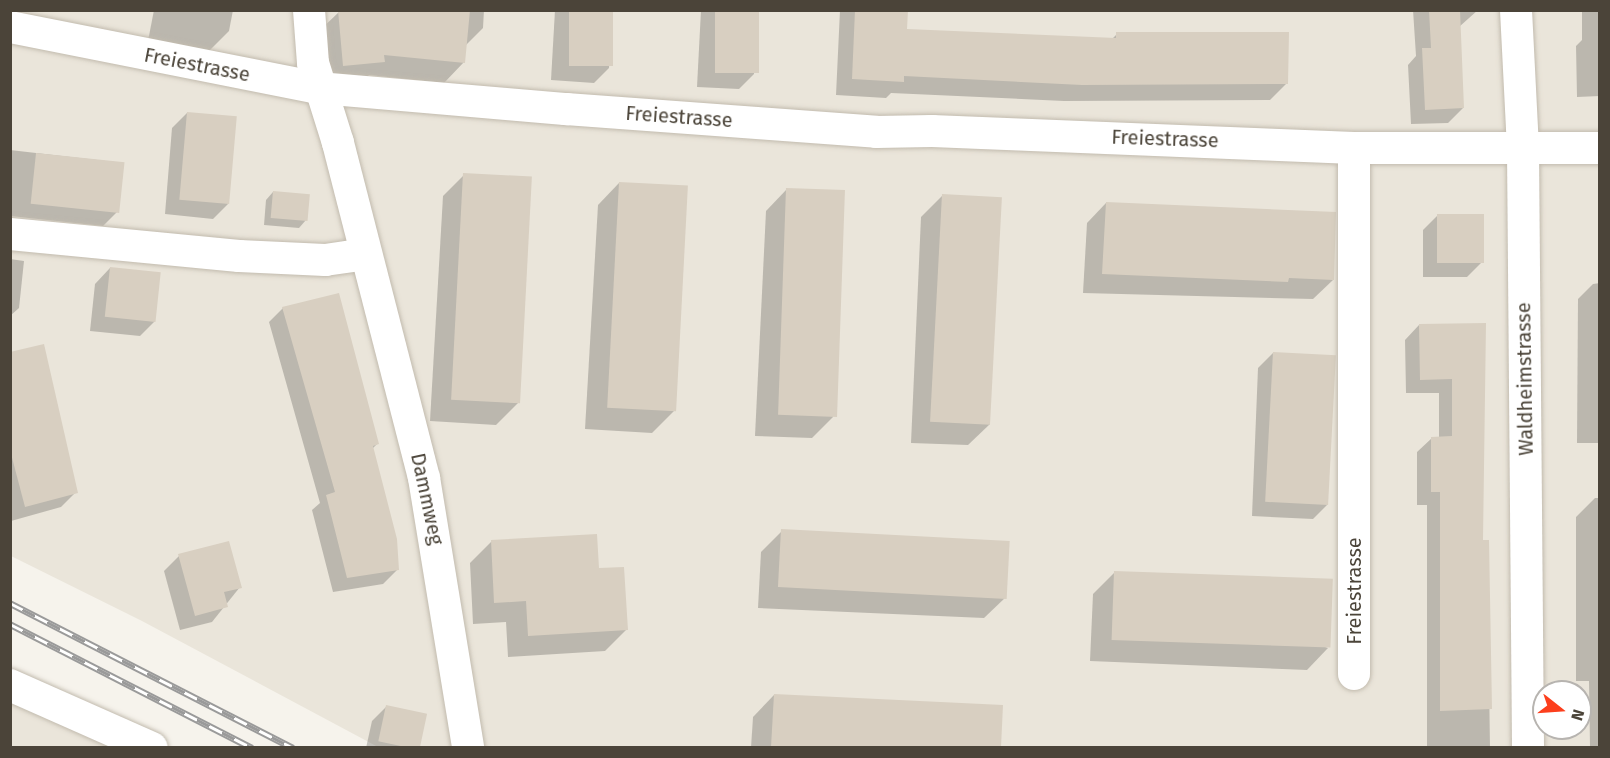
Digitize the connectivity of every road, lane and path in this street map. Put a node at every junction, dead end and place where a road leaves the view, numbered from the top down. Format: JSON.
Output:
{"nodes":[{"id":1,"x":309,"y":10,"type":"edge"},
{"id":2,"x":1516,"y":10,"type":"edge"},
{"id":3,"x":10,"y":27,"type":"edge"},
{"id":4,"x":319,"y":88,"type":"junction"},
{"id":5,"x":1354,"y":148,"type":"junction"},
{"id":6,"x":1599,"y":148,"type":"edge"},
{"id":7,"x":1523,"y":150,"type":"junction"},
{"id":8,"x":10,"y":234,"type":"edge"},
{"id":9,"x":366,"y":254,"type":"junction"},
{"id":10,"x":1354,"y":674,"type":"dead end"},
{"id":11,"x":10,"y":685,"type":"edge"},
{"id":12,"x":152,"y":747,"type":"edge"},
{"id":13,"x":468,"y":747,"type":"edge"},
{"id":14,"x":1528,"y":747,"type":"edge"}],
"edges":[{"from":1,"to":4,"type":"street","name":"Dammweg"},
{"from":2,"to":7,"type":"street","name":"Waldheimstrasse"},
{"from":3,"to":4,"type":"street","name":"Freiestrasse"},
{"from":4,"to":5,"type":"street","name":"Freiestrasse"},
{"from":4,"to":9,"type":"street","name":"Dammweg"},
{"from":5,"to":7,"type":"street","name":"Freiestrasse"},
{"from":5,"to":10,"type":"street","name":"Freiestrasse"},
{"from":6,"to":7,"type":"street","name":"Freiestrasse"},
{"from":7,"to":14,"type":"street","name":"Waldheimstrasse"},
{"from":8,"to":9,"type":"street"},
{"from":9,"to":13,"type":"street","name":"Dammweg"},
{"from":11,"to":12,"type":"street"}]}
